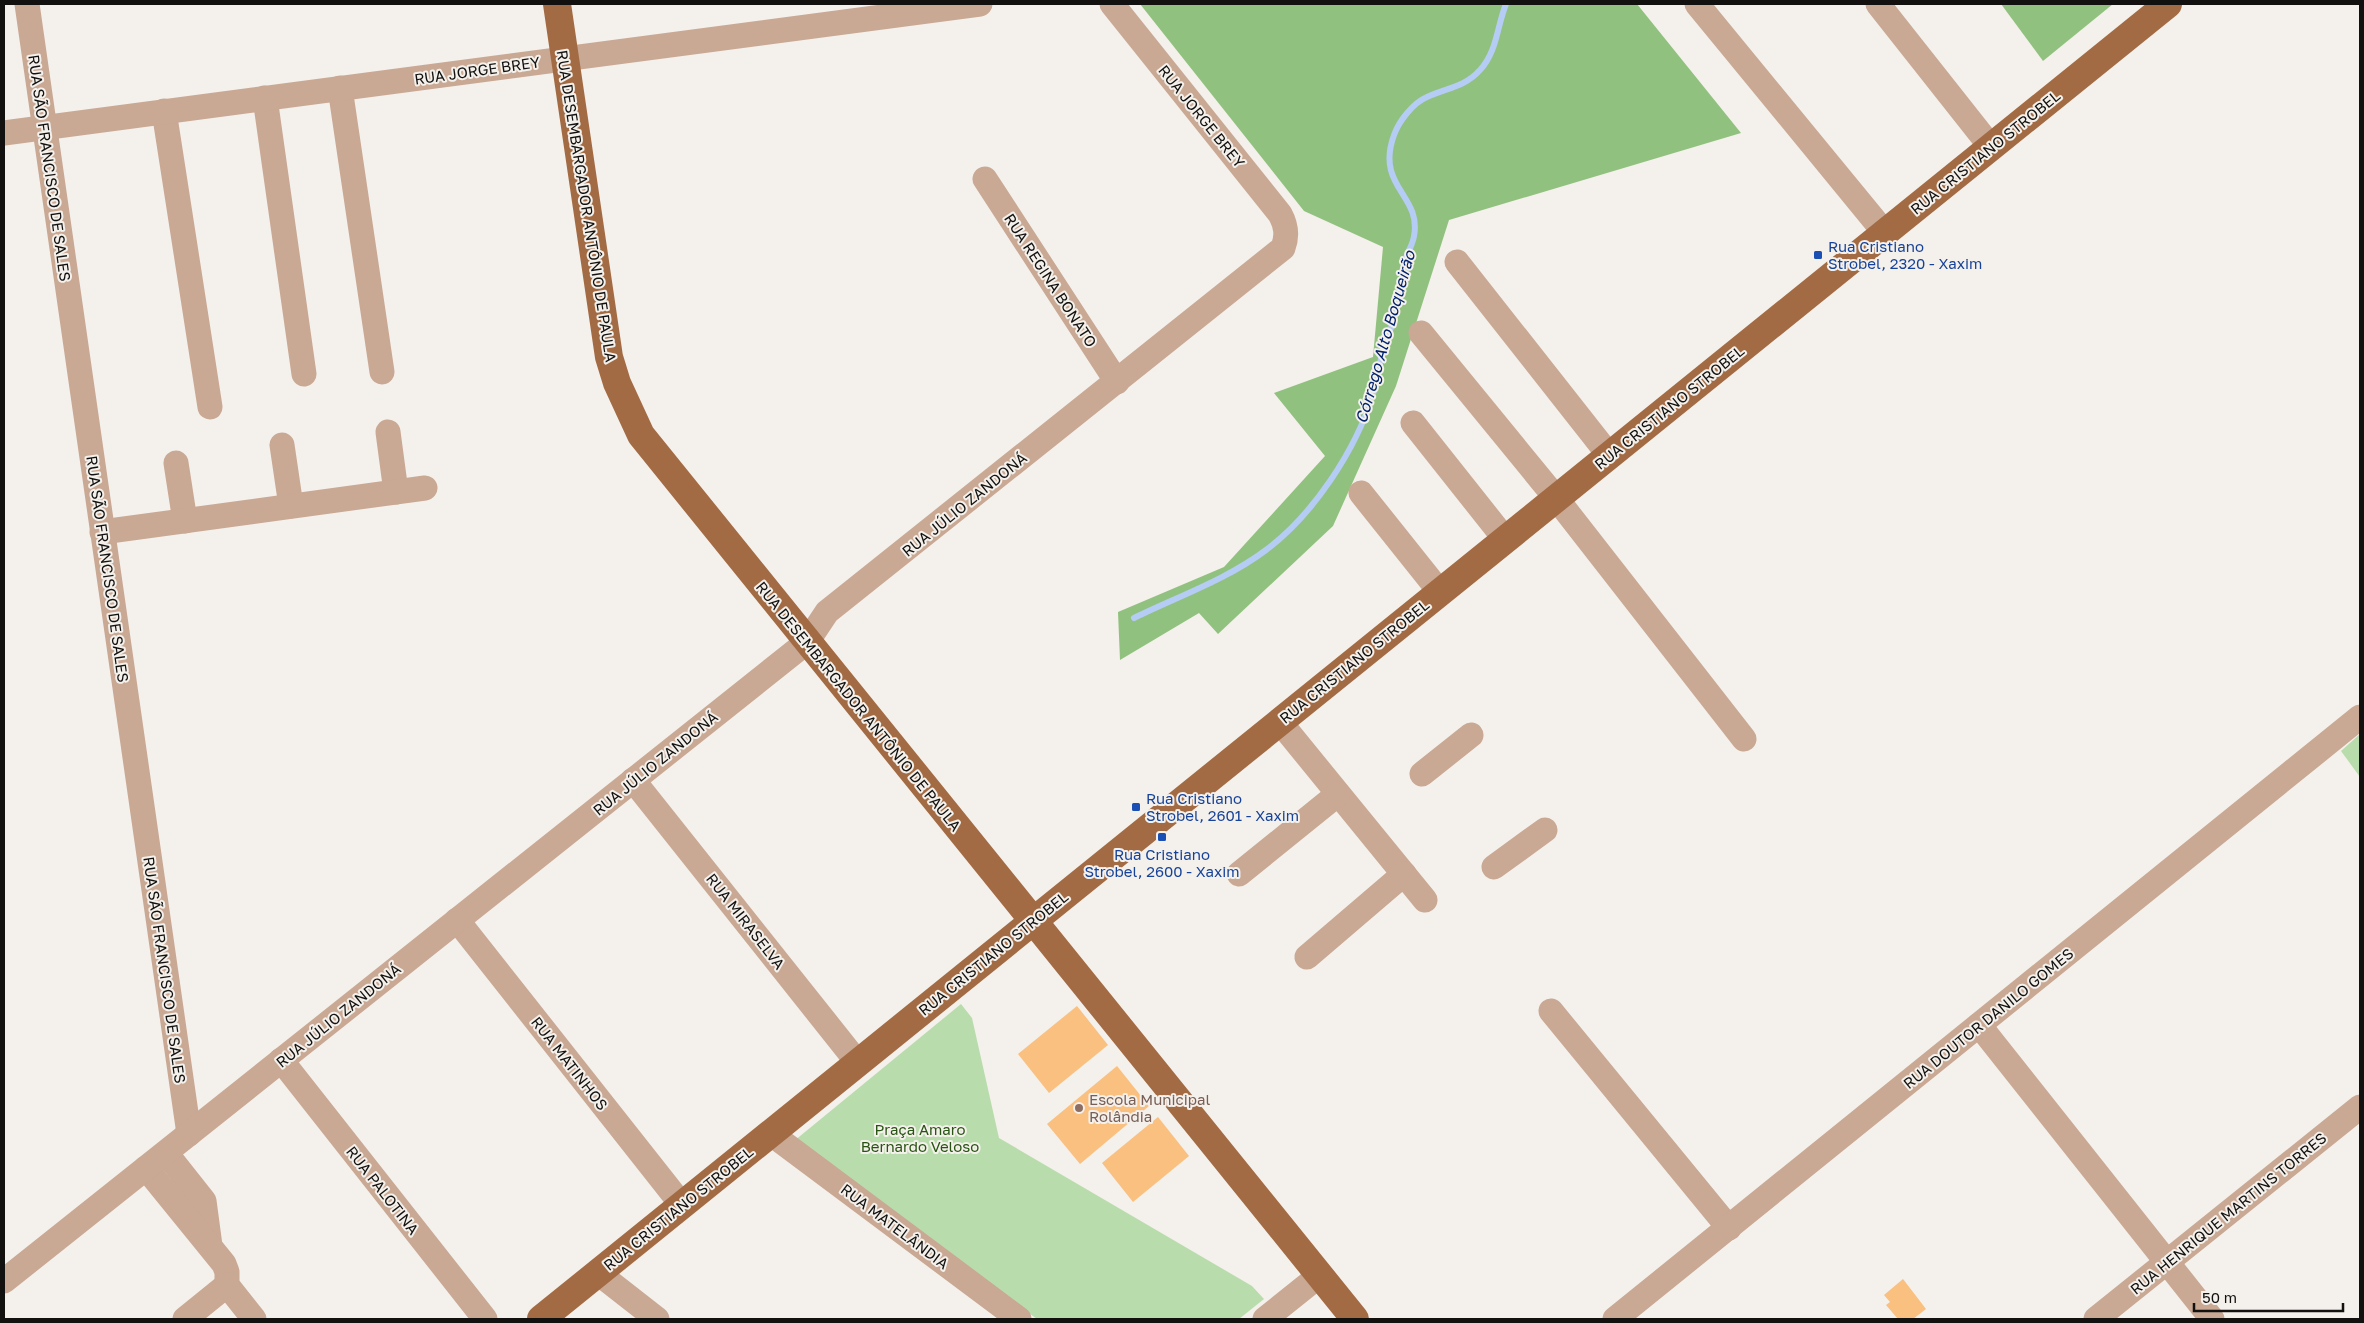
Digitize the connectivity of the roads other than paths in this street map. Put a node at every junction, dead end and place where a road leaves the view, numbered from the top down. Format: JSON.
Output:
{"nodes":[{"id":1,"x":26,"y":4,"type":"edge"},
{"id":2,"x":557,"y":4,"type":"edge"},
{"id":3,"x":980,"y":4,"type":"edge"},
{"id":4,"x":1112,"y":4,"type":"edge"},
{"id":5,"x":1697,"y":4,"type":"edge"},
{"id":6,"x":1878,"y":4,"type":"edge"},
{"id":7,"x":2168,"y":4,"type":"edge"},
{"id":8,"x":565,"y":58,"type":"junction"},
{"id":9,"x":340,"y":88,"type":"junction"},
{"id":10,"x":265,"y":98,"type":"junction"},
{"id":11,"x":164,"y":111,"type":"junction"},
{"id":12,"x":44,"y":127,"type":"junction"},
{"id":13,"x":4,"y":133,"type":"edge"},
{"id":14,"x":1991,"y":147,"type":"junction"},
{"id":15,"x":985,"y":179,"type":"dead end"},
{"id":16,"x":1286,"y":231,"type":"joint"},
{"id":17,"x":1885,"y":233,"type":"junction"},
{"id":18,"x":1457,"y":262,"type":"dead end"},
{"id":19,"x":1421,"y":332,"type":"dead end"},
{"id":20,"x":382,"y":372,"type":"dead end"},
{"id":21,"x":304,"y":374,"type":"dead end"},
{"id":22,"x":1117,"y":382,"type":"junction"},
{"id":23,"x":210,"y":407,"type":"dead end"},
{"id":24,"x":1413,"y":423,"type":"dead end"},
{"id":25,"x":388,"y":432,"type":"dead end"},
{"id":26,"x":282,"y":445,"type":"dead end"},
{"id":27,"x":1610,"y":455,"type":"junction"},
{"id":28,"x":176,"y":463,"type":"dead end"},
{"id":29,"x":425,"y":488,"type":"dead end"},
{"id":30,"x":396,"y":492,"type":"junction"},
{"id":31,"x":1361,"y":493,"type":"dead end"},
{"id":32,"x":1556,"y":498,"type":"junction"},
{"id":33,"x":291,"y":506,"type":"junction"},
{"id":34,"x":184,"y":521,"type":"junction"},
{"id":35,"x":102,"y":532,"type":"junction"},
{"id":36,"x":1505,"y":539,"type":"junction"},
{"id":37,"x":1440,"y":592,"type":"junction"},
{"id":38,"x":807,"y":642,"type":"junction"},
{"id":39,"x":2360,"y":717,"type":"edge"},
{"id":40,"x":1279,"y":721,"type":"junction"},
{"id":41,"x":1471,"y":735,"type":"dead end"},
{"id":42,"x":1744,"y":739,"type":"dead end"},
{"id":43,"x":1422,"y":774,"type":"dead end"},
{"id":44,"x":634,"y":780,"type":"junction"},
{"id":45,"x":1338,"y":794,"type":"junction"},
{"id":46,"x":1545,"y":830,"type":"dead end"},
{"id":47,"x":1494,"y":867,"type":"dead end"},
{"id":48,"x":1239,"y":874,"type":"dead end"},
{"id":49,"x":1404,"y":874,"type":"junction"},
{"id":50,"x":1425,"y":900,"type":"dead end"},
{"id":51,"x":457,"y":920,"type":"junction"},
{"id":52,"x":1033,"y":920,"type":"junction"},
{"id":53,"x":1306,"y":957,"type":"dead end"},
{"id":54,"x":1551,"y":1011,"type":"dead end"},
{"id":55,"x":1979,"y":1025,"type":"junction"},
{"id":56,"x":281,"y":1060,"type":"junction"},
{"id":57,"x":858,"y":1063,"type":"junction"},
{"id":58,"x":2360,"y":1107,"type":"edge"},
{"id":59,"x":770,"y":1133,"type":"junction"},
{"id":60,"x":189,"y":1134,"type":"junction"},
{"id":61,"x":166,"y":1153,"type":"junction"},
{"id":62,"x":146,"y":1168,"type":"junction"},
{"id":63,"x":682,"y":1205,"type":"junction"},
{"id":64,"x":1729,"y":1228,"type":"junction"},
{"id":65,"x":210,"y":1246,"type":"junction"},
{"id":66,"x":2168,"y":1262,"type":"junction"},
{"id":67,"x":598,"y":1274,"type":"junction"},
{"id":68,"x":1320,"y":1275,"type":"junction"},
{"id":69,"x":4,"y":1281,"type":"edge"},
{"id":70,"x":227,"y":1285,"type":"junction"},
{"id":71,"x":185,"y":1319,"type":"edge"},
{"id":72,"x":254,"y":1319,"type":"edge"},
{"id":73,"x":485,"y":1319,"type":"edge"},
{"id":74,"x":541,"y":1319,"type":"edge"},
{"id":75,"x":657,"y":1319,"type":"edge"},
{"id":76,"x":1020,"y":1319,"type":"edge"},
{"id":77,"x":1265,"y":1319,"type":"edge"},
{"id":78,"x":1355,"y":1319,"type":"edge"},
{"id":79,"x":1615,"y":1319,"type":"edge"},
{"id":80,"x":2096,"y":1319,"type":"edge"},
{"id":81,"x":2212,"y":1319,"type":"edge"}],
"edges":[{"from":1,"to":12,"type":"street","name":"RUA SÃO FRANCISCO DE SALES"},
{"from":2,"to":8,"type":"main road","name":"RUA DESEMBARGADOR ANTÔNIO DE PAULA"},
{"from":3,"to":8,"type":"street","name":"RUA JORGE BREY"},
{"from":4,"to":16,"type":"street","name":"RUA JORGE BREY"},
{"from":5,"to":17,"type":"street"},
{"from":6,"to":14,"type":"street"},
{"from":7,"to":14,"type":"main road","name":"RUA CRISTIANO STROBEL"},
{"from":8,"to":9,"type":"street","name":"RUA JORGE BREY"},
{"from":8,"to":38,"type":"main road","name":"RUA DESEMBARGADOR ANTÔNIO DE PAULA"},
{"from":9,"to":10,"type":"street","name":"RUA JORGE BREY"},
{"from":9,"to":20,"type":"street"},
{"from":10,"to":11,"type":"street","name":"RUA JORGE BREY"},
{"from":10,"to":21,"type":"street"},
{"from":11,"to":12,"type":"street","name":"RUA JORGE BREY"},
{"from":11,"to":23,"type":"street"},
{"from":12,"to":13,"type":"street","name":"RUA JORGE BREY"},
{"from":12,"to":35,"type":"street","name":"RUA SÃO FRANCISCO DE SALES"},
{"from":14,"to":17,"type":"main road","name":"RUA CRISTIANO STROBEL"},
{"from":15,"to":22,"type":"street","name":"RUA REGINA BONATO"},
{"from":16,"to":22,"type":"street","name":"RUA JÚLIO ZANDONÁ"},
{"from":17,"to":27,"type":"main road","name":"RUA CRISTIANO STROBEL"},
{"from":18,"to":27,"type":"street"},
{"from":19,"to":32,"type":"street"},
{"from":22,"to":38,"type":"street","name":"RUA JÚLIO ZANDONÁ"},
{"from":24,"to":36,"type":"street"},
{"from":25,"to":30,"type":"street"},
{"from":26,"to":33,"type":"street"},
{"from":27,"to":32,"type":"main road","name":"RUA CRISTIANO STROBEL"},
{"from":28,"to":34,"type":"street"},
{"from":29,"to":30,"type":"street"},
{"from":30,"to":33,"type":"street"},
{"from":31,"to":37,"type":"street"},
{"from":32,"to":36,"type":"main road","name":"RUA CRISTIANO STROBEL"},
{"from":32,"to":42,"type":"street"},
{"from":33,"to":34,"type":"street"},
{"from":34,"to":35,"type":"street"},
{"from":35,"to":60,"type":"street","name":"RUA SÃO FRANCISCO DE SALES"},
{"from":36,"to":37,"type":"main road","name":"RUA CRISTIANO STROBEL"},
{"from":37,"to":40,"type":"main road","name":"RUA CRISTIANO STROBEL"},
{"from":38,"to":44,"type":"street","name":"RUA JÚLIO ZANDONÁ"},
{"from":38,"to":52,"type":"main road","name":"RUA DESEMBARGADOR ANTÔNIO DE PAULA"},
{"from":39,"to":55,"type":"street","name":"RUA DOUTOR DANILO GOMES"},
{"from":40,"to":45,"type":"street"},
{"from":40,"to":52,"type":"main road","name":"RUA CRISTIANO STROBEL"},
{"from":41,"to":43,"type":"street"},
{"from":44,"to":51,"type":"street","name":"RUA JÚLIO ZANDONÁ"},
{"from":44,"to":57,"type":"street","name":"RUA MIRASELVA"},
{"from":45,"to":48,"type":"street"},
{"from":45,"to":49,"type":"street"},
{"from":46,"to":47,"type":"street"},
{"from":49,"to":50,"type":"street"},
{"from":49,"to":53,"type":"street"},
{"from":51,"to":56,"type":"street","name":"RUA JÚLIO ZANDONÁ"},
{"from":51,"to":63,"type":"street","name":"RUA MATINHOS"},
{"from":52,"to":57,"type":"main road","name":"RUA CRISTIANO STROBEL"},
{"from":52,"to":68,"type":"main road","name":"RUA DESEMBARGADOR ANTÔNIO DE PAULA"},
{"from":54,"to":64,"type":"street"},
{"from":55,"to":64,"type":"street","name":"RUA DOUTOR DANILO GOMES"},
{"from":55,"to":66,"type":"street"},
{"from":56,"to":60,"type":"street","name":"RUA JÚLIO ZANDONÁ"},
{"from":56,"to":73,"type":"street","name":"RUA PALOTINA"},
{"from":57,"to":59,"type":"main road","name":"RUA CRISTIANO STROBEL"},
{"from":58,"to":66,"type":"street","name":"RUA HENRIQUE MARTINS TORRES"},
{"from":59,"to":63,"type":"main road","name":"RUA CRISTIANO STROBEL"},
{"from":59,"to":76,"type":"street","name":"RUA MATELÂNDIA"},
{"from":60,"to":61,"type":"street","name":"RUA JÚLIO ZANDONÁ"},
{"from":61,"to":62,"type":"street","name":"RUA JÚLIO ZANDONÁ"},
{"from":61,"to":65,"type":"street"},
{"from":62,"to":65,"type":"street"},
{"from":62,"to":69,"type":"street","name":"RUA JÚLIO ZANDONÁ"},
{"from":63,"to":67,"type":"main road","name":"RUA CRISTIANO STROBEL"},
{"from":64,"to":79,"type":"street","name":"RUA DOUTOR DANILO GOMES"},
{"from":65,"to":70,"type":"street"},
{"from":66,"to":80,"type":"street","name":"RUA HENRIQUE MARTINS TORRES"},
{"from":66,"to":81,"type":"street"},
{"from":67,"to":74,"type":"main road","name":"RUA CRISTIANO STROBEL"},
{"from":67,"to":75,"type":"street"},
{"from":68,"to":77,"type":"street"},
{"from":68,"to":78,"type":"main road","name":"RUA DESEMBARGADOR ANTÔNIO DE PAULA"},
{"from":70,"to":71,"type":"street"},
{"from":70,"to":72,"type":"street"}]}
